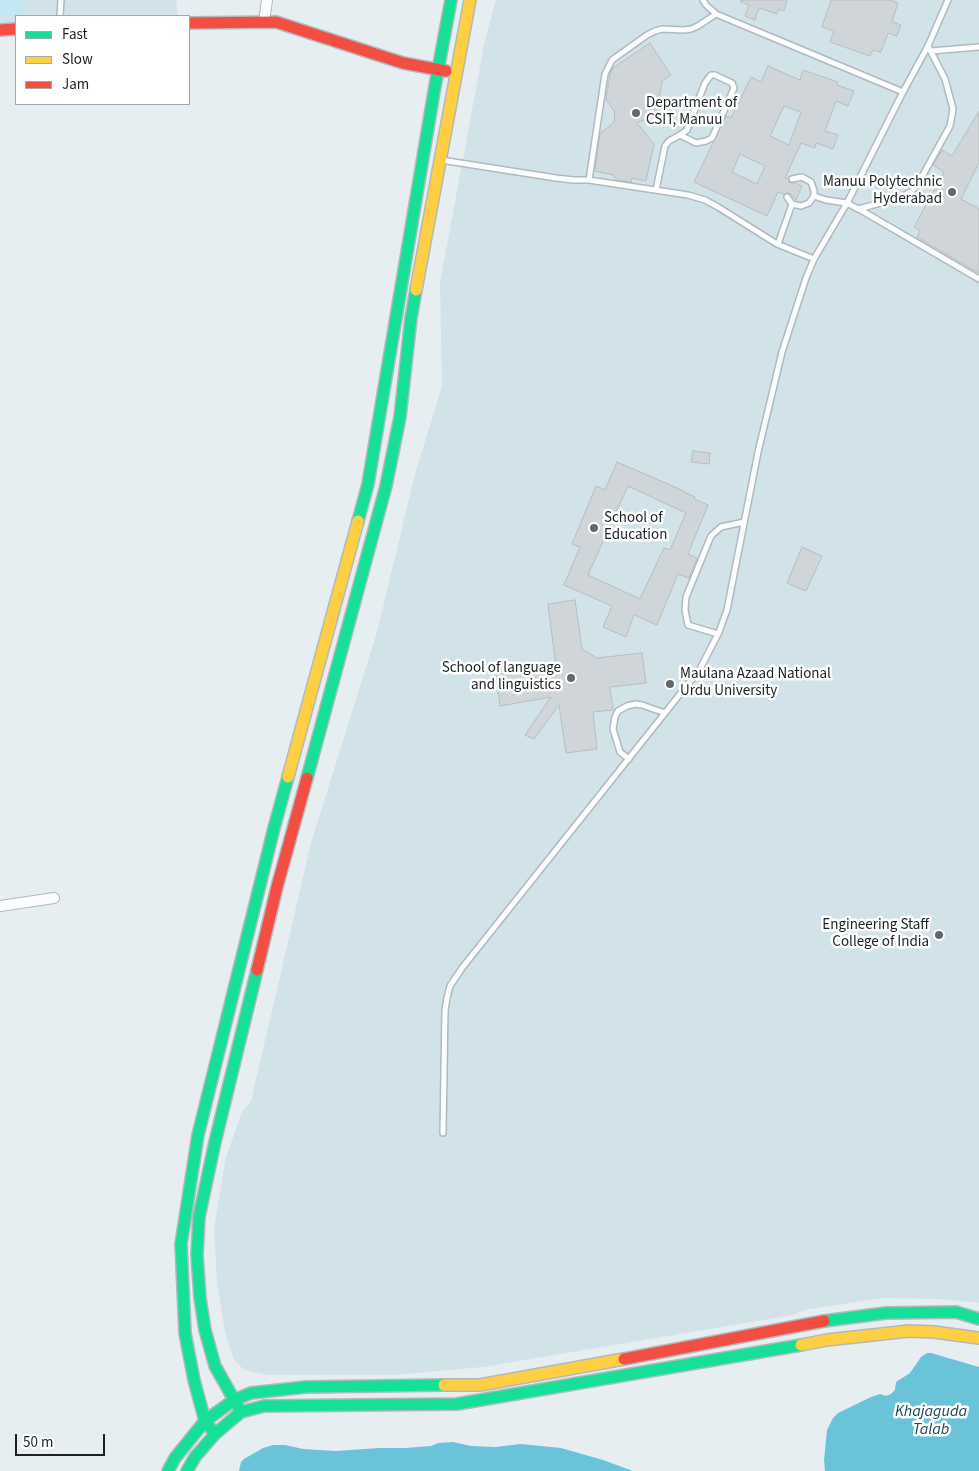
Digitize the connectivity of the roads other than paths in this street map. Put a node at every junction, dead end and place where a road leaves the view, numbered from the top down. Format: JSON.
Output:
{"nodes":[{"id":1,"x":61,"y":0,"type":"edge"},
{"id":2,"x":267,"y":0,"type":"edge"},
{"id":3,"x":451,"y":0,"type":"edge"},
{"id":4,"x":470,"y":0,"type":"edge"},
{"id":5,"x":703,"y":0,"type":"edge"},
{"id":6,"x":948,"y":0,"type":"edge"},
{"id":7,"x":716,"y":14,"type":"junction"},
{"id":8,"x":60,"y":15,"type":"edge"},
{"id":9,"x":190,"y":22,"type":"edge"},
{"id":10,"x":264,"y":22,"type":"junction"},
{"id":11,"x":15,"y":29,"type":"edge"},
{"id":12,"x":0,"y":30,"type":"edge"},
{"id":13,"x":979,"y":47,"type":"edge"},
{"id":14,"x":929,"y":49,"type":"junction"},
{"id":15,"x":438,"y":69,"type":"junction"},
{"id":16,"x":456,"y":74,"type":"junction"},
{"id":17,"x":902,"y":92,"type":"junction"},
{"id":18,"x":680,"y":136,"type":"junction"},
{"id":19,"x":440,"y":160,"type":"junction"},
{"id":20,"x":589,"y":180,"type":"junction"},
{"id":21,"x":792,"y":180,"type":"dead end"},
{"id":22,"x":656,"y":190,"type":"junction"},
{"id":23,"x":814,"y":196,"type":"junction"},
{"id":24,"x":787,"y":197,"type":"dead end"},
{"id":25,"x":847,"y":203,"type":"junction"},
{"id":26,"x":792,"y":204,"type":"junction"},
{"id":27,"x":858,"y":209,"type":"junction"},
{"id":28,"x":778,"y":244,"type":"junction"},
{"id":29,"x":814,"y":259,"type":"junction"},
{"id":30,"x":979,"y":279,"type":"edge"},
{"id":31,"x":744,"y":522,"type":"junction"},
{"id":32,"x":718,"y":634,"type":"junction"},
{"id":33,"x":665,"y":713,"type":"junction"},
{"id":34,"x":629,"y":759,"type":"junction"},
{"id":35,"x":54,"y":898,"type":"dead end"},
{"id":36,"x":0,"y":906,"type":"edge"},
{"id":37,"x":443,"y":1133,"type":"dead end"},
{"id":38,"x":979,"y":1319,"type":"edge"},
{"id":39,"x":979,"y":1338,"type":"edge"},
{"id":40,"x":234,"y":1400,"type":"junction"},
{"id":41,"x":241,"y":1412,"type":"junction"},
{"id":42,"x":205,"y":1421,"type":"junction"},
{"id":43,"x":215,"y":1434,"type":"junction"},
{"id":44,"x":168,"y":1471,"type":"edge"},
{"id":45,"x":187,"y":1471,"type":"edge"}],
"edges":[{"from":1,"to":8,"type":"lane"},
{"from":2,"to":10,"type":"street"},
{"from":3,"to":15,"type":"street"},
{"from":4,"to":16,"type":"street"},
{"from":5,"to":7,"type":"lane"},
{"from":6,"to":14,"type":"lane"},
{"from":7,"to":17,"type":"lane"},
{"from":7,"to":20,"type":"lane"},
{"from":9,"to":10,"type":"street"},
{"from":10,"to":15,"type":"street"},
{"from":11,"to":12,"type":"street"},
{"from":13,"to":14,"type":"lane"},
{"from":14,"to":17,"type":"lane"},
{"from":14,"to":27,"type":"lane"},
{"from":15,"to":16,"type":"street"},
{"from":15,"to":42,"type":"street"},
{"from":16,"to":19,"type":"street"},
{"from":17,"to":25,"type":"lane"},
{"from":18,"to":18,"type":"lane"},
{"from":18,"to":22,"type":"lane"},
{"from":19,"to":20,"type":"lane"},
{"from":19,"to":40,"type":"street"},
{"from":20,"to":22,"type":"lane"},
{"from":21,"to":23,"type":"lane"},
{"from":22,"to":28,"type":"lane"},
{"from":23,"to":25,"type":"lane"},
{"from":23,"to":26,"type":"lane"},
{"from":24,"to":26,"type":"lane"},
{"from":25,"to":27,"type":"lane"},
{"from":25,"to":29,"type":"lane"},
{"from":26,"to":28,"type":"lane"},
{"from":27,"to":30,"type":"lane"},
{"from":28,"to":29,"type":"lane"},
{"from":29,"to":31,"type":"lane"},
{"from":31,"to":32,"type":"lane"},
{"from":31,"to":32,"type":"lane"},
{"from":32,"to":33,"type":"lane"},
{"from":33,"to":34,"type":"lane"},
{"from":33,"to":34,"type":"lane"},
{"from":34,"to":37,"type":"lane"},
{"from":35,"to":36,"type":"street"},
{"from":38,"to":40,"type":"street"},
{"from":39,"to":41,"type":"street"},
{"from":40,"to":41,"type":"street"},
{"from":40,"to":42,"type":"street"},
{"from":41,"to":43,"type":"street"},
{"from":42,"to":43,"type":"street"},
{"from":42,"to":44,"type":"street"},
{"from":43,"to":45,"type":"street"}]}
